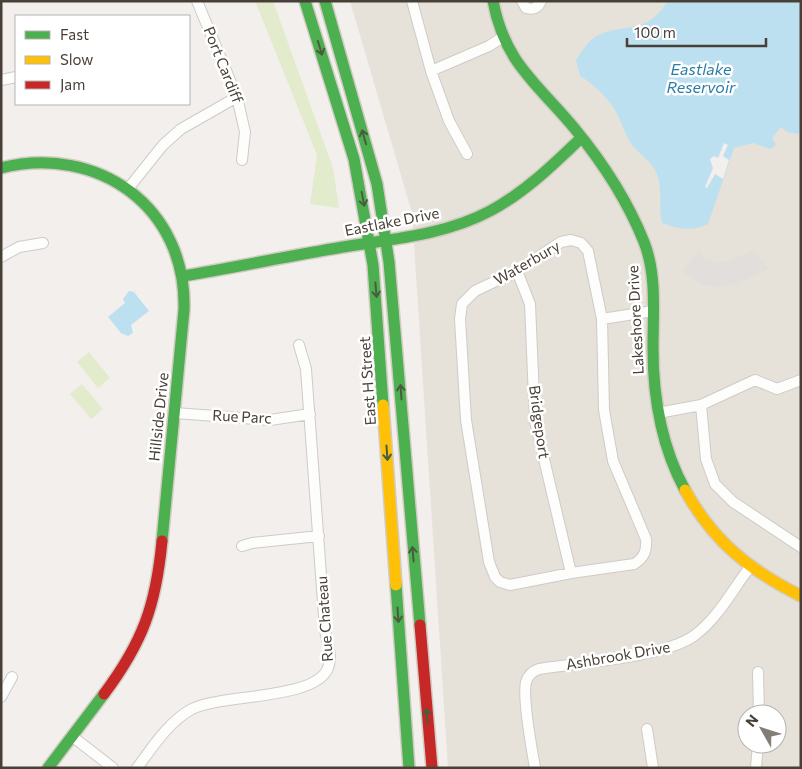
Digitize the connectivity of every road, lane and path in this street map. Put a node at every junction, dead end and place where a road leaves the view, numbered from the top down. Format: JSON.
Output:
{"nodes":[{"id":1,"x":197,"y":1,"type":"edge"},
{"id":2,"x":305,"y":1,"type":"edge"},
{"id":3,"x":325,"y":1,"type":"edge"},
{"id":4,"x":412,"y":1,"type":"edge"},
{"id":5,"x":493,"y":1,"type":"edge"},
{"id":6,"x":522,"y":1,"type":"edge"},
{"id":7,"x":541,"y":1,"type":"edge"},
{"id":8,"x":503,"y":37,"type":"junction"},
{"id":9,"x":431,"y":71,"type":"junction"},
{"id":10,"x":15,"y":77,"type":"edge"},
{"id":11,"x":1,"y":80,"type":"edge"},
{"id":12,"x":237,"y":97,"type":"junction"},
{"id":13,"x":581,"y":138,"type":"junction"},
{"id":14,"x":467,"y":154,"type":"dead end"},
{"id":15,"x":242,"y":160,"type":"dead end"},
{"id":16,"x":1,"y":168,"type":"edge"},
{"id":17,"x":127,"y":190,"type":"junction"},
{"id":18,"x":386,"y":239,"type":"junction"},
{"id":19,"x":369,"y":242,"type":"junction"},
{"id":20,"x":43,"y":243,"type":"dead end"},
{"id":21,"x":1,"y":257,"type":"edge"},
{"id":22,"x":517,"y":271,"type":"junction"},
{"id":23,"x":183,"y":276,"type":"junction"},
{"id":24,"x":653,"y":312,"type":"junction"},
{"id":25,"x":602,"y":319,"type":"junction"},
{"id":26,"x":299,"y":345,"type":"dead end"},
{"id":27,"x":801,"y":380,"type":"edge"},
{"id":28,"x":701,"y":404,"type":"junction"},
{"id":29,"x":175,"y":412,"type":"junction"},
{"id":30,"x":658,"y":413,"type":"junction"},
{"id":31,"x":310,"y":414,"type":"junction"},
{"id":32,"x":319,"y":536,"type":"junction"},
{"id":33,"x":242,"y":546,"type":"dead end"},
{"id":34,"x":801,"y":547,"type":"edge"},
{"id":35,"x":750,"y":567,"type":"junction"},
{"id":36,"x":570,"y":573,"type":"junction"},
{"id":37,"x":801,"y":596,"type":"edge"},
{"id":38,"x":758,"y":672,"type":"dead end"},
{"id":39,"x":12,"y":677,"type":"dead end"},
{"id":40,"x":1,"y":697,"type":"edge"},
{"id":41,"x":759,"y":704,"type":"edge"},
{"id":42,"x":647,"y":729,"type":"dead end"},
{"id":43,"x":73,"y":737,"type":"junction"},
{"id":44,"x":757,"y":754,"type":"edge"},
{"id":45,"x":48,"y":768,"type":"edge"},
{"id":46,"x":113,"y":768,"type":"edge"},
{"id":47,"x":137,"y":768,"type":"edge"},
{"id":48,"x":409,"y":768,"type":"edge"},
{"id":49,"x":432,"y":768,"type":"edge"},
{"id":50,"x":535,"y":768,"type":"edge"},
{"id":51,"x":653,"y":768,"type":"edge"},
{"id":52,"x":756,"y":768,"type":"edge"}],
"edges":[{"from":1,"to":12,"type":"street","name":"Port Cardiff"},
{"from":2,"to":19,"type":"street","name":"East H Street","one_way":true},
{"from":18,"to":3,"type":"street","one_way":true},
{"from":4,"to":9,"type":"street"},
{"from":5,"to":8,"type":"street","name":"Lakeshore Drive"},
{"from":6,"to":7,"type":"street"},
{"from":8,"to":9,"type":"street"},
{"from":8,"to":13,"type":"street","name":"Lakeshore Drive"},
{"from":9,"to":14,"type":"street"},
{"from":10,"to":11,"type":"street"},
{"from":12,"to":15,"type":"street","name":"Port Cardiff"},
{"from":12,"to":17,"type":"street"},
{"from":13,"to":18,"type":"street","name":"Eastlake Drive"},
{"from":13,"to":24,"type":"street","name":"Lakeshore Drive"},
{"from":16,"to":17,"type":"street","name":"Hillside Drive"},
{"from":17,"to":23,"type":"street","name":"Hillside Drive"},
{"from":18,"to":19,"type":"street","name":"Eastlake Drive"},
{"from":49,"to":18,"type":"street","one_way":true},
{"from":19,"to":23,"type":"street","name":"Eastlake Drive"},
{"from":19,"to":48,"type":"street","name":"East H Street","one_way":true},
{"from":20,"to":21,"type":"street"},
{"from":22,"to":25,"type":"street","name":"Waterbury"},
{"from":22,"to":36,"type":"street","name":"Bridgeport"},
{"from":22,"to":36,"type":"street","name":"Waterbury"},
{"from":23,"to":29,"type":"street","name":"Hillside Drive"},
{"from":24,"to":25,"type":"street"},
{"from":24,"to":30,"type":"street","name":"Lakeshore Drive"},
{"from":25,"to":36,"type":"street","name":"Waterbury"},
{"from":26,"to":31,"type":"street","name":"Rue Chateau"},
{"from":27,"to":28,"type":"street"},
{"from":28,"to":30,"type":"street"},
{"from":28,"to":34,"type":"street"},
{"from":29,"to":31,"type":"street","name":"Rue Parc"},
{"from":29,"to":43,"type":"street","name":"Hillside Drive"},
{"from":30,"to":35,"type":"street","name":"Lakeshore Drive"},
{"from":31,"to":32,"type":"street","name":"Rue Chateau"},
{"from":32,"to":33,"type":"street"},
{"from":32,"to":47,"type":"street","name":"Rue Chateau"},
{"from":35,"to":37,"type":"street","name":"Lakeshore Drive"},
{"from":35,"to":50,"type":"street","name":"Ashbrook Drive"},
{"from":38,"to":41,"type":"street"},
{"from":39,"to":40,"type":"street"},
{"from":42,"to":51,"type":"street"},
{"from":43,"to":45,"type":"street","name":"Hillside Drive"},
{"from":43,"to":46,"type":"street"},
{"from":44,"to":52,"type":"street"}]}
